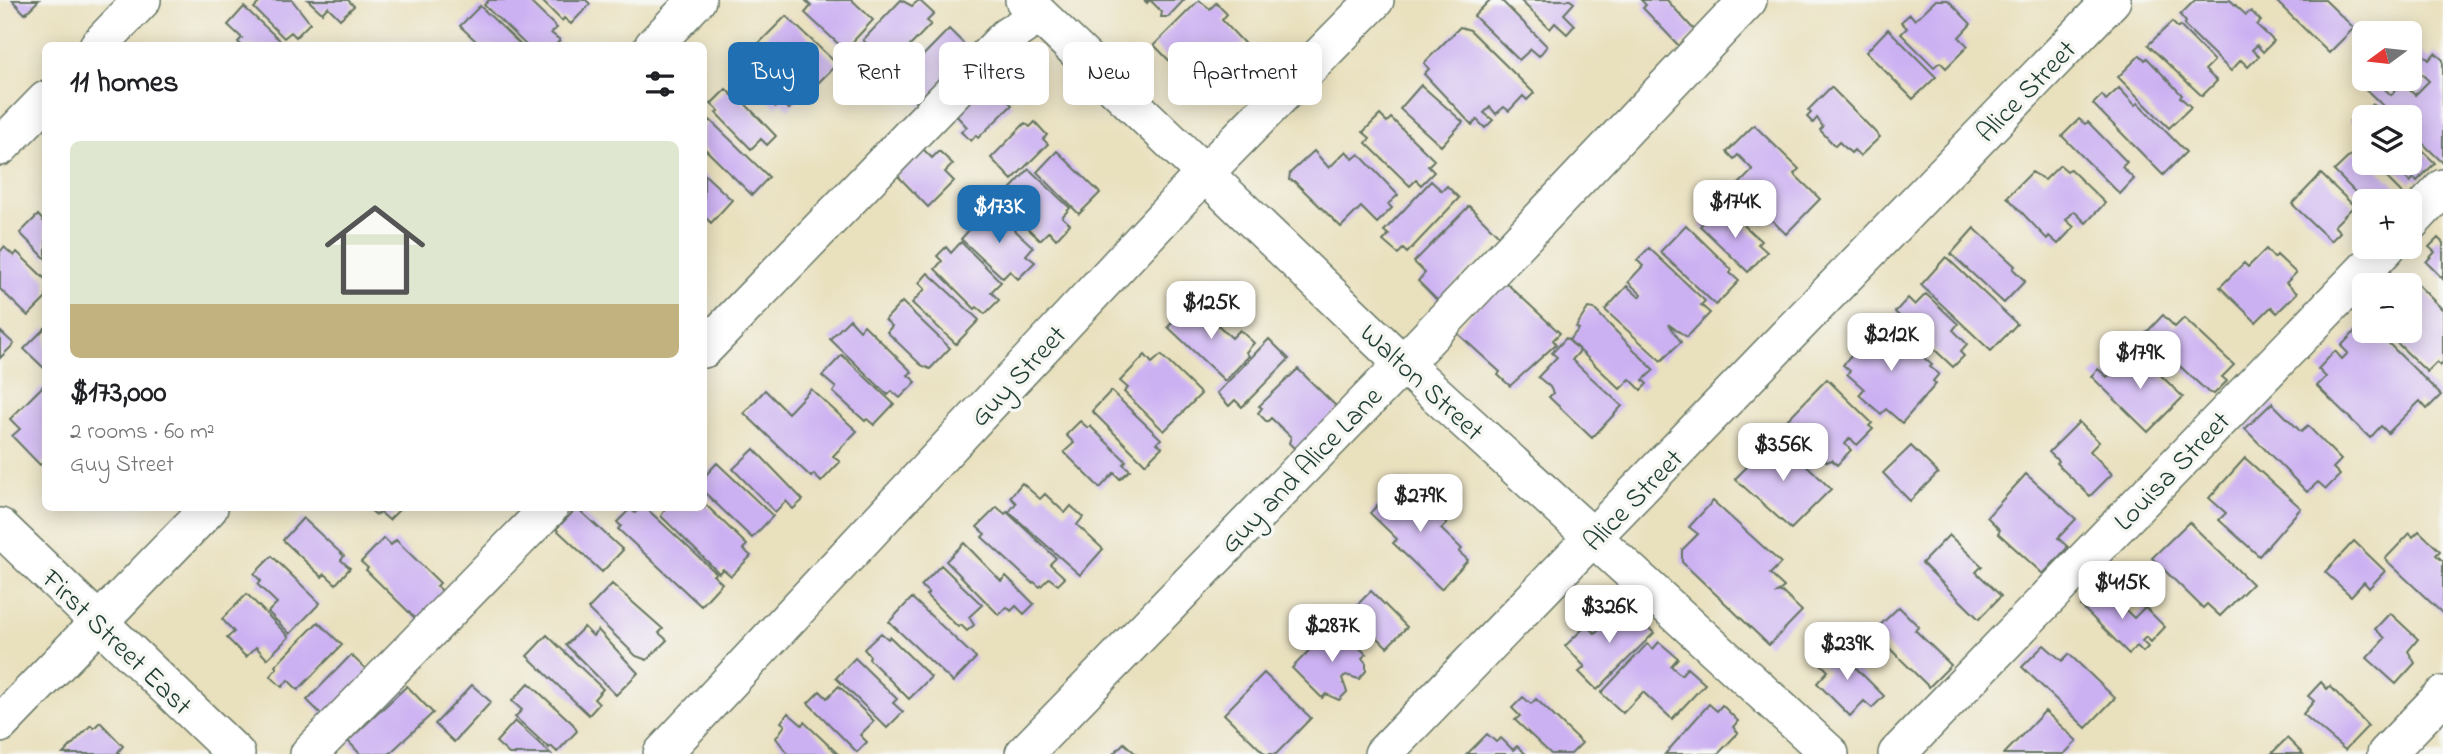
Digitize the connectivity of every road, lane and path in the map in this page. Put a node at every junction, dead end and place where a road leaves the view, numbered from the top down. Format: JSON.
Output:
{"nodes":[{"id":1,"x":142,"y":0,"type":"edge"},
{"id":2,"x":697,"y":0,"type":"edge"},
{"id":3,"x":1375,"y":0,"type":"edge"},
{"id":4,"x":1748,"y":0,"type":"edge"},
{"id":5,"x":2112,"y":0,"type":"edge"},
{"id":6,"x":1031,"y":8,"type":"edge"},
{"id":7,"x":102,"y":42,"type":"edge"},
{"id":8,"x":657,"y":42,"type":"edge"},
{"id":9,"x":42,"y":104,"type":"edge"},
{"id":10,"x":0,"y":147,"type":"edge"},
{"id":11,"x":1203,"y":175,"type":"junction"},
{"id":12,"x":2443,"y":188,"type":"edge"},
{"id":13,"x":2422,"y":210,"type":"edge"},
{"id":14,"x":2375,"y":259,"type":"edge"},
{"id":15,"x":707,"y":346,"type":"edge"},
{"id":16,"x":1403,"y":363,"type":"junction"},
{"id":17,"x":206,"y":511,"type":"edge"},
{"id":18,"x":546,"y":511,"type":"edge"},
{"id":19,"x":0,"y":527,"type":"edge"},
{"id":20,"x":1595,"y":538,"type":"junction"},
{"id":21,"x":98,"y":623,"type":"junction"},
{"id":22,"x":2443,"y":695,"type":"edge"},
{"id":23,"x":0,"y":724,"type":"edge"},
{"id":24,"x":236,"y":754,"type":"edge"},
{"id":25,"x":309,"y":754,"type":"edge"},
{"id":26,"x":663,"y":754,"type":"edge"},
{"id":27,"x":1024,"y":754,"type":"edge"},
{"id":28,"x":1383,"y":754,"type":"edge"},
{"id":29,"x":1830,"y":754,"type":"edge"},
{"id":30,"x":1897,"y":754,"type":"edge"},
{"id":31,"x":2386,"y":754,"type":"edge"}],
"edges":[{"from":1,"to":7,"type":"street"},
{"from":2,"to":8,"type":"street"},
{"from":3,"to":11,"type":"street","name":"Guy Street"},
{"from":4,"to":16,"type":"street","name":"Guy and Alice Lane"},
{"from":5,"to":20,"type":"street","name":"Alice Street"},
{"from":6,"to":11,"type":"street","name":"Walton Street"},
{"from":6,"to":15,"type":"street"},
{"from":9,"to":10,"type":"street"},
{"from":11,"to":16,"type":"street","name":"Walton Street"},
{"from":11,"to":26,"type":"street","name":"Guy Street"},
{"from":12,"to":13,"type":"street"},
{"from":14,"to":30,"type":"street","name":"Louisa Street"},
{"from":16,"to":20,"type":"street","name":"Walton Street"},
{"from":16,"to":27,"type":"street","name":"Guy and Alice Lane"},
{"from":17,"to":21,"type":"street"},
{"from":18,"to":25,"type":"street"},
{"from":19,"to":21,"type":"street","name":"First Street East"},
{"from":20,"to":28,"type":"street","name":"Alice Street"},
{"from":20,"to":29,"type":"street","name":"Walton Street"},
{"from":21,"to":23,"type":"street"},
{"from":21,"to":24,"type":"street","name":"First Street East"},
{"from":22,"to":31,"type":"street"}]}
